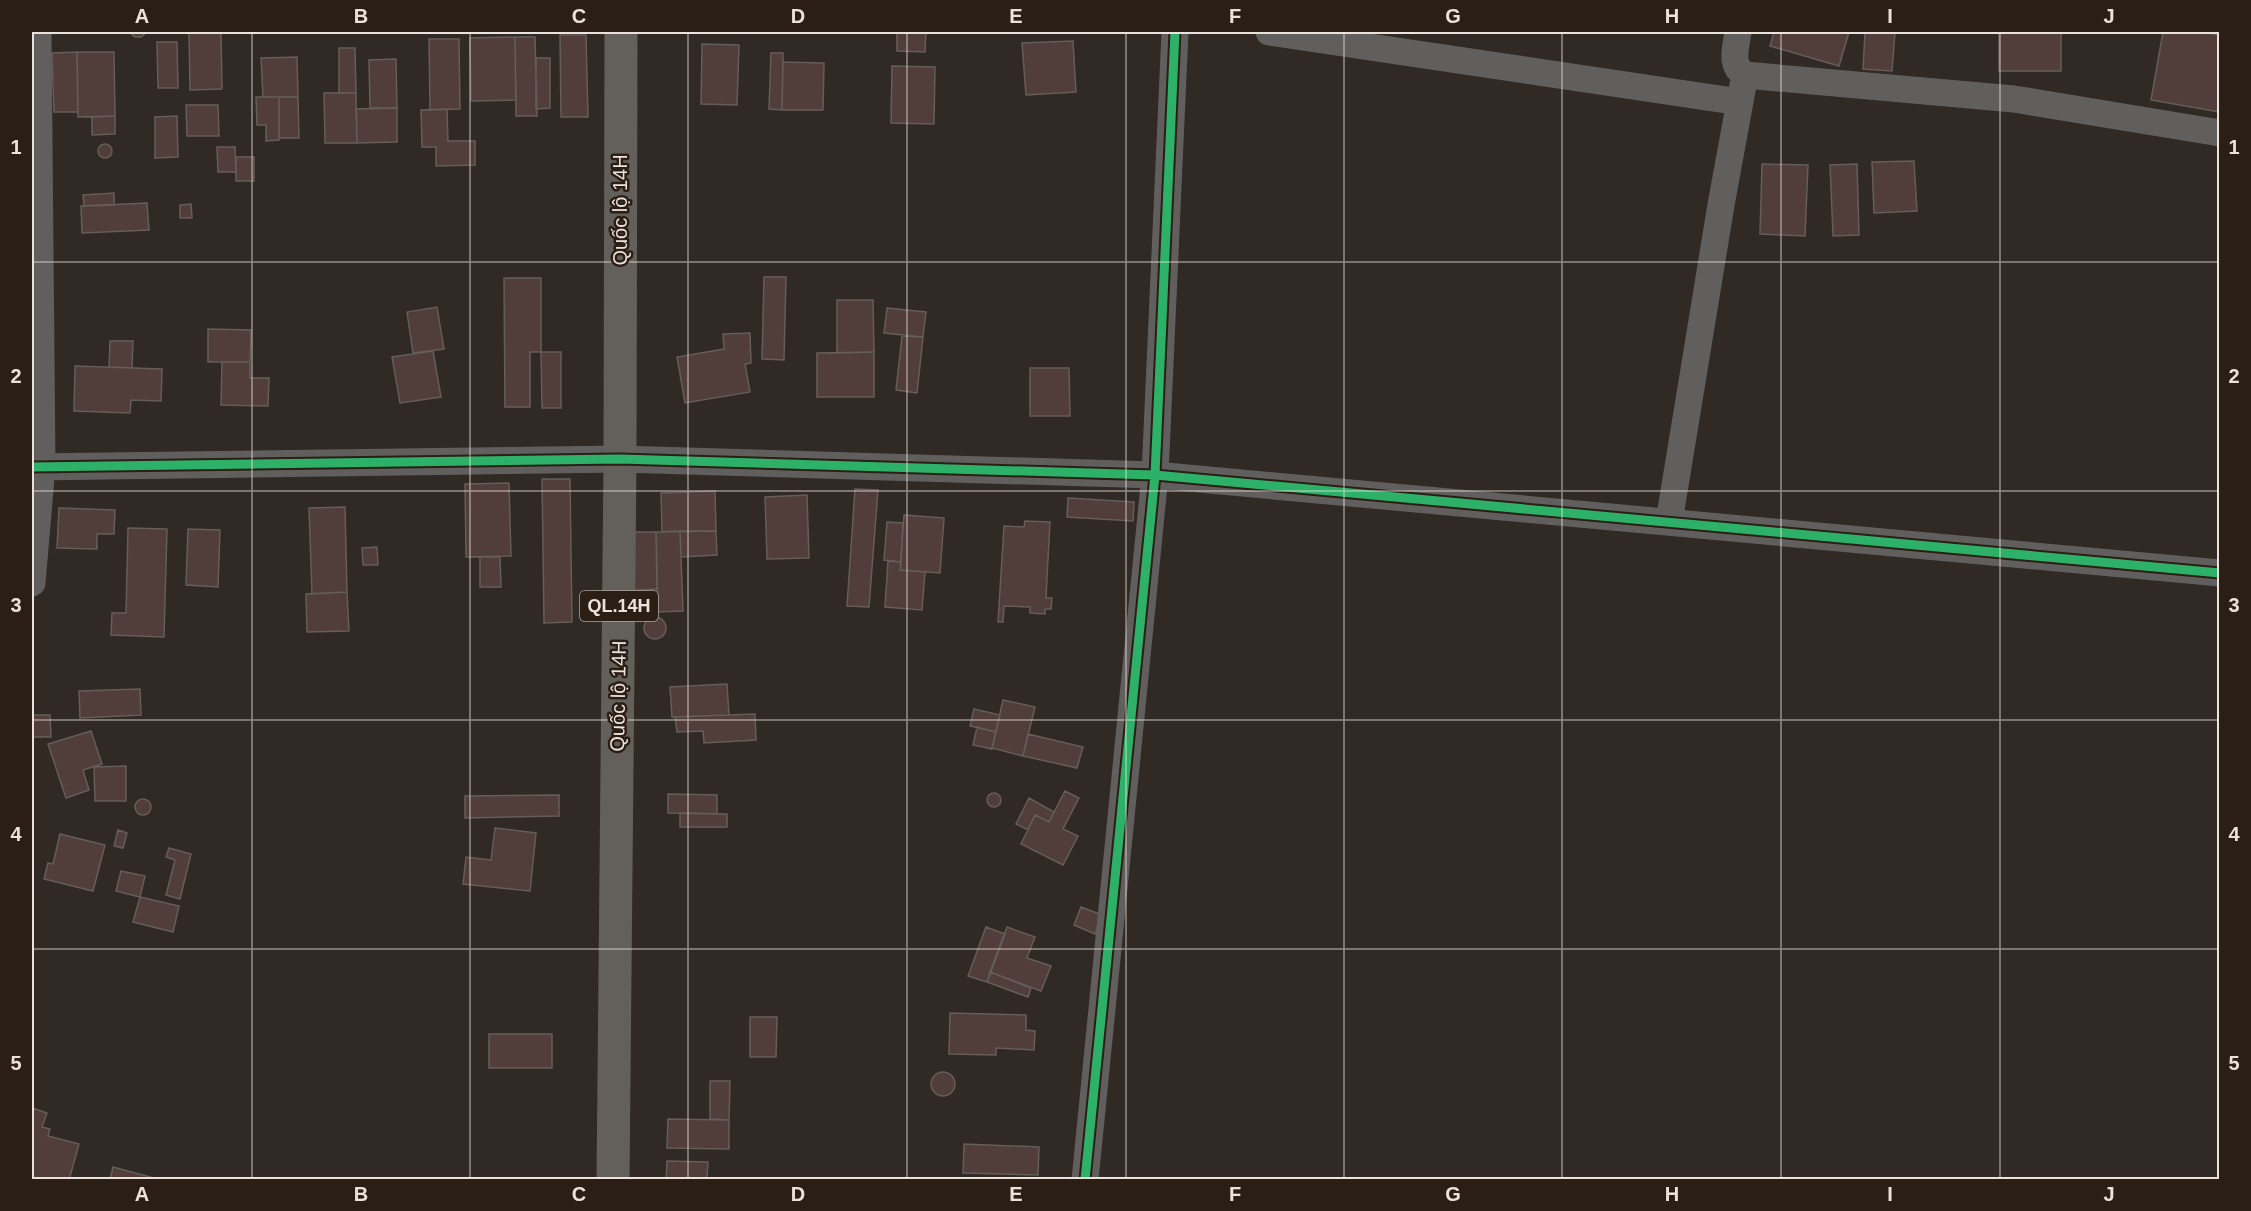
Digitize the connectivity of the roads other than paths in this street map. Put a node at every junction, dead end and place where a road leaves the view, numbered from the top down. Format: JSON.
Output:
{"nodes":[{"id":1,"x":38,"y":32,"type":"edge"},
{"id":2,"x":621,"y":32,"type":"edge"},
{"id":3,"x":1175,"y":32,"type":"edge"},
{"id":4,"x":1269,"y":32,"type":"edge"},
{"id":5,"x":1738,"y":32,"type":"edge"},
{"id":6,"x":1745,"y":75,"type":"junction"},
{"id":7,"x":1740,"y":102,"type":"junction"},
{"id":8,"x":2220,"y":133,"type":"edge"},
{"id":9,"x":620,"y":459,"type":"junction"},
{"id":10,"x":37,"y":466,"type":"edge"},
{"id":11,"x":1155,"y":475,"type":"junction"},
{"id":12,"x":1669,"y":522,"type":"junction"},
{"id":13,"x":2220,"y":573,"type":"edge"},
{"id":14,"x":32,"y":584,"type":"edge"},
{"id":15,"x":613,"y":1179,"type":"edge"},
{"id":16,"x":1084,"y":1179,"type":"edge"}],
"edges":[{"from":1,"to":10,"type":"street"},
{"from":2,"to":9,"type":"main road","name":"Quốc lộ 14H","number":"QL.14H"},
{"from":3,"to":11,"type":"street"},
{"from":4,"to":7,"type":"street"},
{"from":5,"to":6,"type":"street"},
{"from":6,"to":7,"type":"street"},
{"from":6,"to":8,"type":"street"},
{"from":7,"to":12,"type":"street"},
{"from":9,"to":10,"type":"street"},
{"from":9,"to":11,"type":"street"},
{"from":9,"to":15,"type":"main road","name":"Quốc lộ 14H","number":"QL.14H"},
{"from":10,"to":14,"type":"street"},
{"from":11,"to":12,"type":"street"},
{"from":11,"to":16,"type":"street"},
{"from":12,"to":13,"type":"street"}]}
